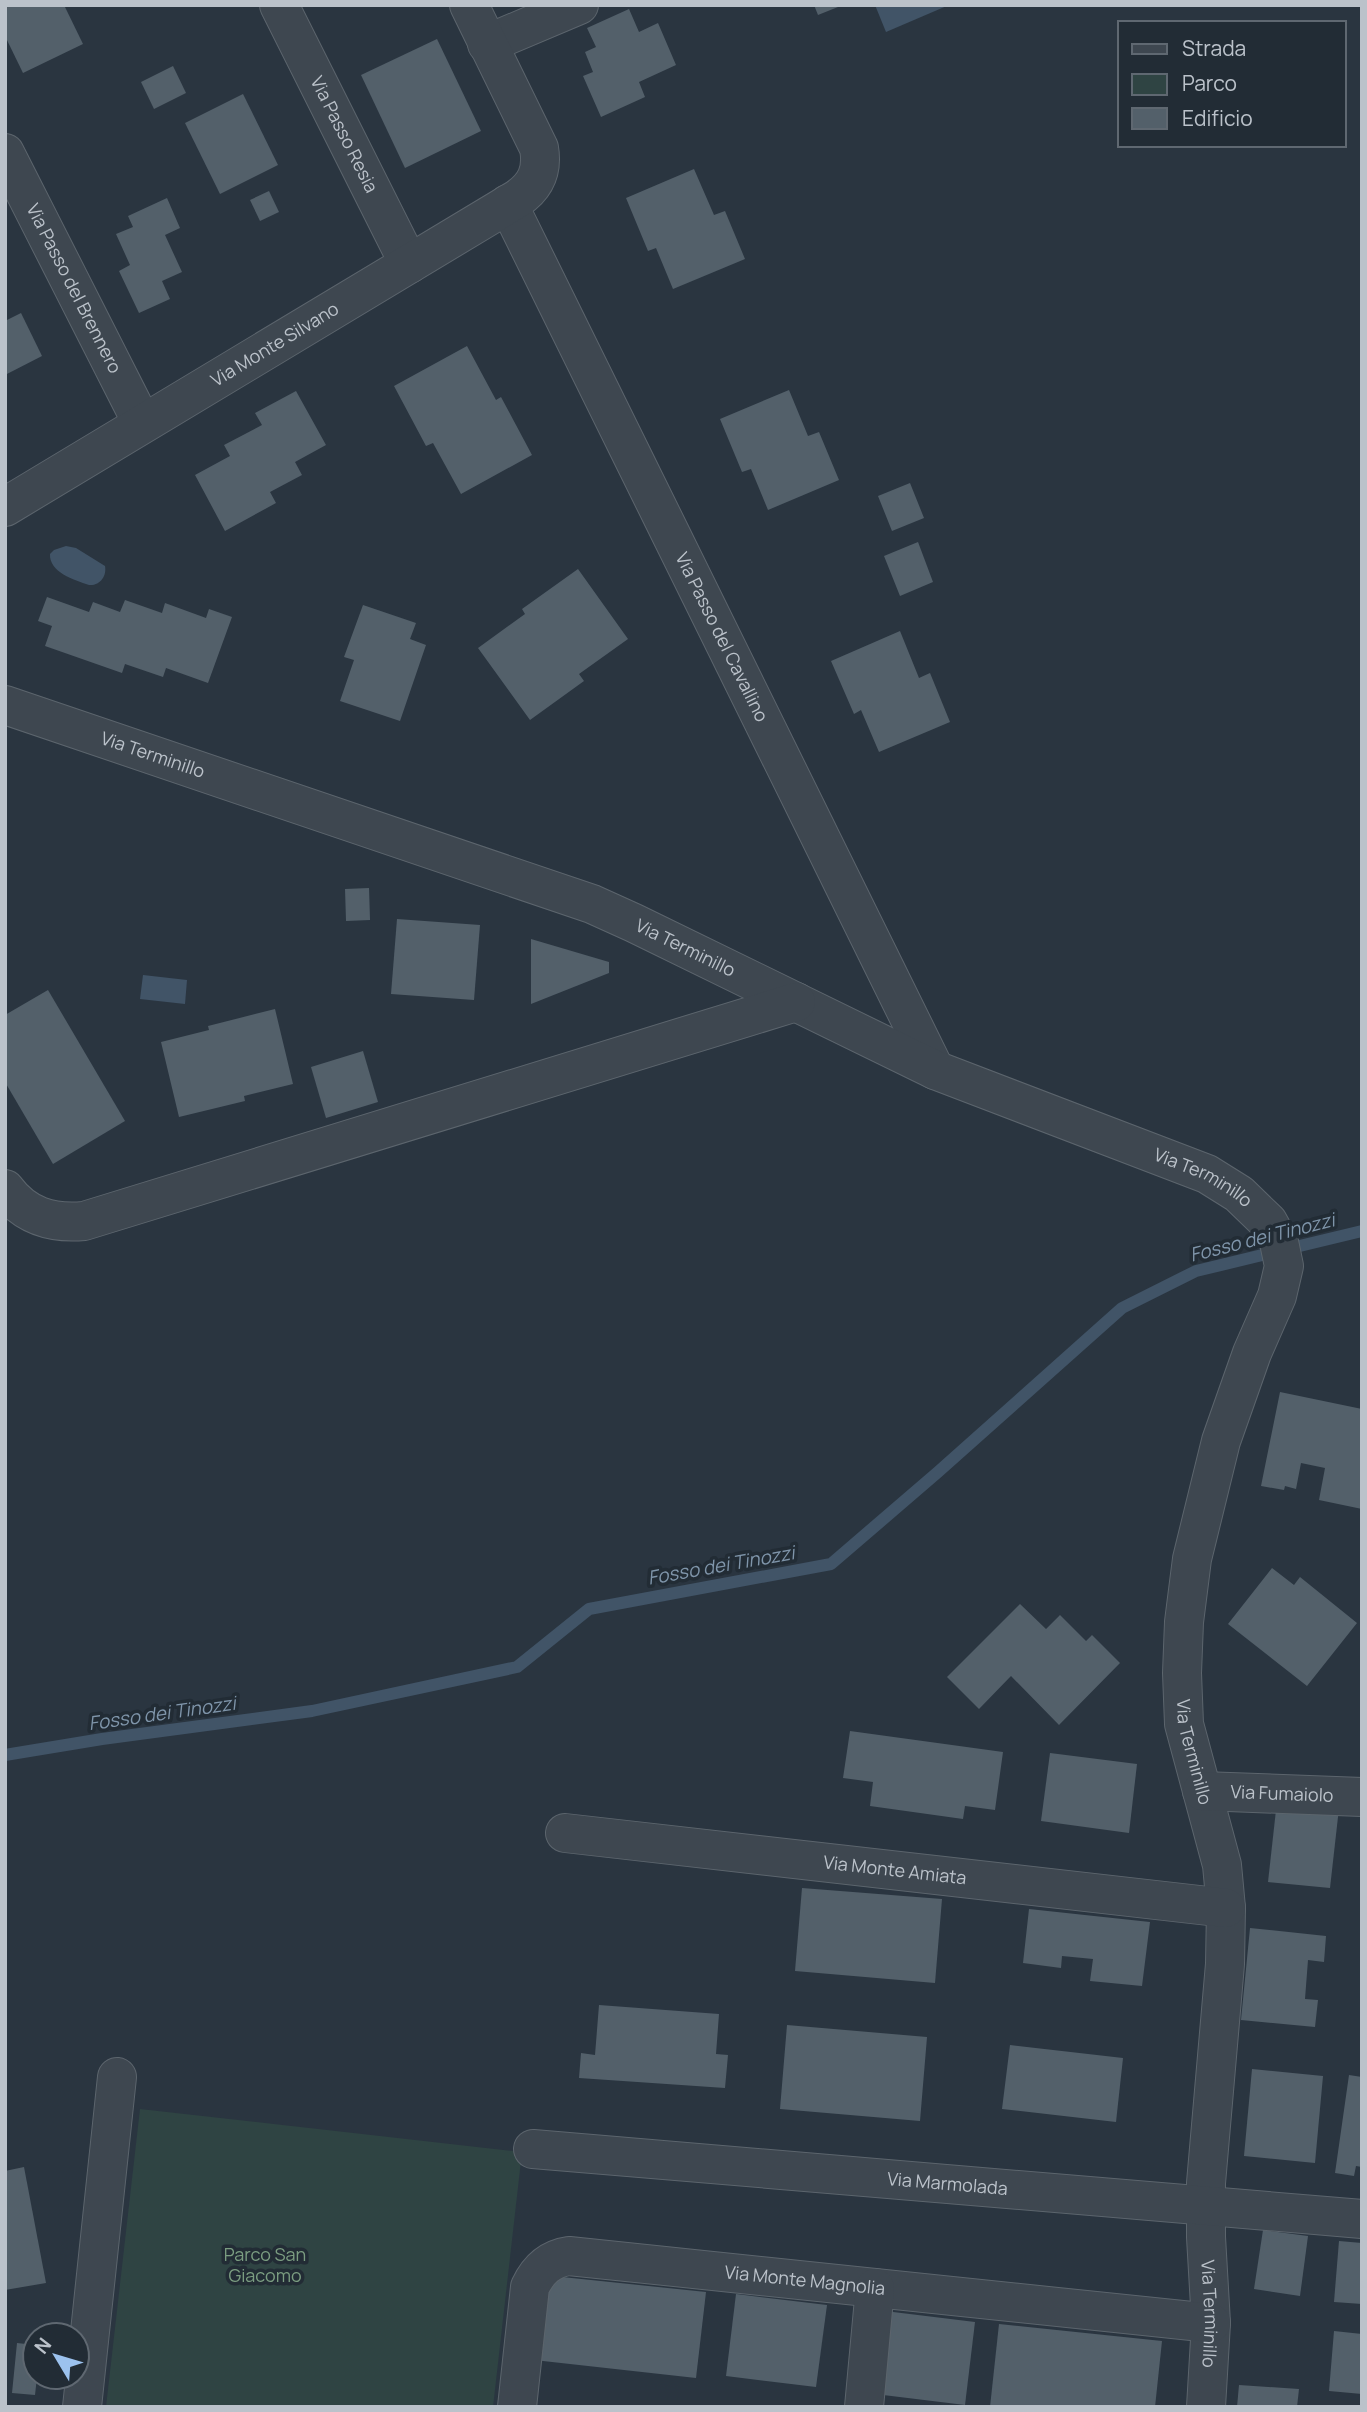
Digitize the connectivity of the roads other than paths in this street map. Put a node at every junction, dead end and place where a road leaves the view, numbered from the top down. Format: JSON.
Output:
{"nodes":[{"id":1,"x":279,"y":5,"type":"edge"},
{"id":2,"x":469,"y":5,"type":"edge"},
{"id":3,"x":579,"y":5,"type":"edge"},
{"id":4,"x":487,"y":44,"type":"junction"},
{"id":5,"x":5,"y":153,"type":"edge"},
{"id":6,"x":508,"y":204,"type":"junction"},
{"id":7,"x":409,"y":264,"type":"junction"},
{"id":8,"x":142,"y":423,"type":"junction"},
{"id":9,"x":5,"y":507,"type":"edge"},
{"id":10,"x":5,"y":705,"type":"edge"},
{"id":11,"x":796,"y":1002,"type":"junction"},
{"id":12,"x":935,"y":1070,"type":"junction"},
{"id":13,"x":5,"y":1189,"type":"edge"},
{"id":14,"x":1202,"y":1791,"type":"junction"},
{"id":15,"x":1362,"y":1797,"type":"edge"},
{"id":16,"x":565,"y":1833,"type":"dead end"},
{"id":17,"x":1226,"y":1908,"type":"junction"},
{"id":18,"x":117,"y":2077,"type":"dead end"},
{"id":19,"x":533,"y":2149,"type":"dead end"},
{"id":20,"x":1205,"y":2205,"type":"junction"},
{"id":21,"x":1362,"y":2219,"type":"edge"},
{"id":22,"x":875,"y":2288,"type":"junction"},
{"id":23,"x":1211,"y":2323,"type":"junction"},
{"id":24,"x":82,"y":2407,"type":"edge"},
{"id":25,"x":517,"y":2407,"type":"edge"},
{"id":26,"x":864,"y":2407,"type":"edge"},
{"id":27,"x":1206,"y":2407,"type":"edge"}],
"edges":[{"from":1,"to":7,"type":"street","name":"Via Passo Resia"},
{"from":2,"to":4,"type":"street"},
{"from":3,"to":4,"type":"street"},
{"from":4,"to":6,"type":"street","name":"Via Monte Silvano"},
{"from":5,"to":8,"type":"street","name":"Via Passo del Brennero"},
{"from":6,"to":7,"type":"street","name":"Via Monte Silvano"},
{"from":6,"to":12,"type":"street","name":"Via Passo del Cavallino"},
{"from":7,"to":8,"type":"street","name":"Via Monte Silvano"},
{"from":8,"to":9,"type":"street","name":"Via Monte Silvano"},
{"from":10,"to":11,"type":"street","name":"Via Terminillo"},
{"from":11,"to":12,"type":"street","name":"Via Terminillo"},
{"from":11,"to":13,"type":"street"},
{"from":12,"to":14,"type":"street","name":"Via Terminillo"},
{"from":14,"to":15,"type":"street","name":"Via Fumaiolo"},
{"from":14,"to":17,"type":"street","name":"Via Terminillo"},
{"from":16,"to":17,"type":"street","name":"Via Monte Amiata"},
{"from":17,"to":20,"type":"street","name":"Via Terminillo"},
{"from":18,"to":24,"type":"street"},
{"from":19,"to":20,"type":"street","name":"Via Marmolada"},
{"from":20,"to":21,"type":"street","name":"Via Marmolada"},
{"from":20,"to":23,"type":"street","name":"Via Terminillo"},
{"from":22,"to":23,"type":"street","name":"Via Monte Magnolia"},
{"from":22,"to":25,"type":"street","name":"Via Monte Magnolia"},
{"from":22,"to":26,"type":"street"},
{"from":23,"to":27,"type":"street","name":"Via Terminillo"}]}
